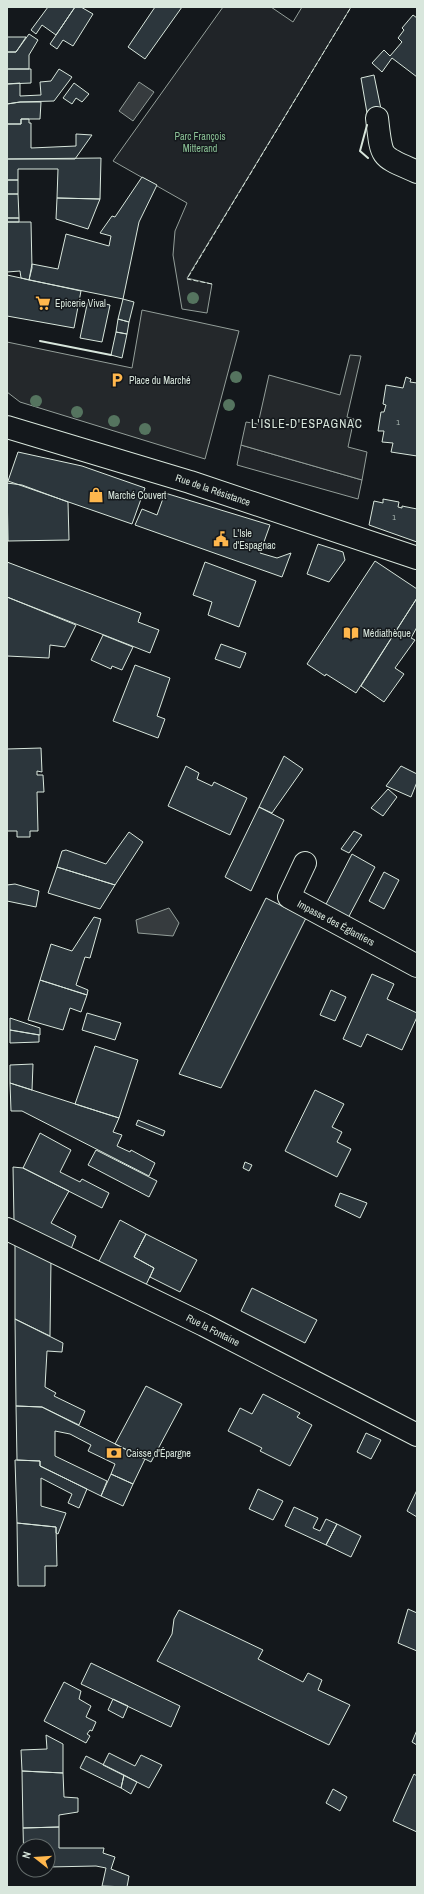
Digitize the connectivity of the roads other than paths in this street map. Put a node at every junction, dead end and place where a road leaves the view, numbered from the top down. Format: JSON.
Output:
{"nodes":[{"id":1,"x":377,"y":118,"type":"dead end"},
{"id":2,"x":417,"y":172,"type":"edge"},
{"id":3,"x":7,"y":427,"type":"edge"},
{"id":4,"x":417,"y":558,"type":"edge"},
{"id":5,"x":305,"y":863,"type":"dead end"},
{"id":6,"x":417,"y":966,"type":"edge"},
{"id":7,"x":7,"y":1229,"type":"edge"},
{"id":8,"x":417,"y":1435,"type":"edge"}],
"edges":[{"from":1,"to":2,"type":"street"},
{"from":3,"to":4,"type":"street","name":"Rue de la Résistance"},
{"from":5,"to":6,"type":"street","name":"Impasse des Églantiers"},
{"from":7,"to":8,"type":"street","name":"Rue la Fontaine"}]}
